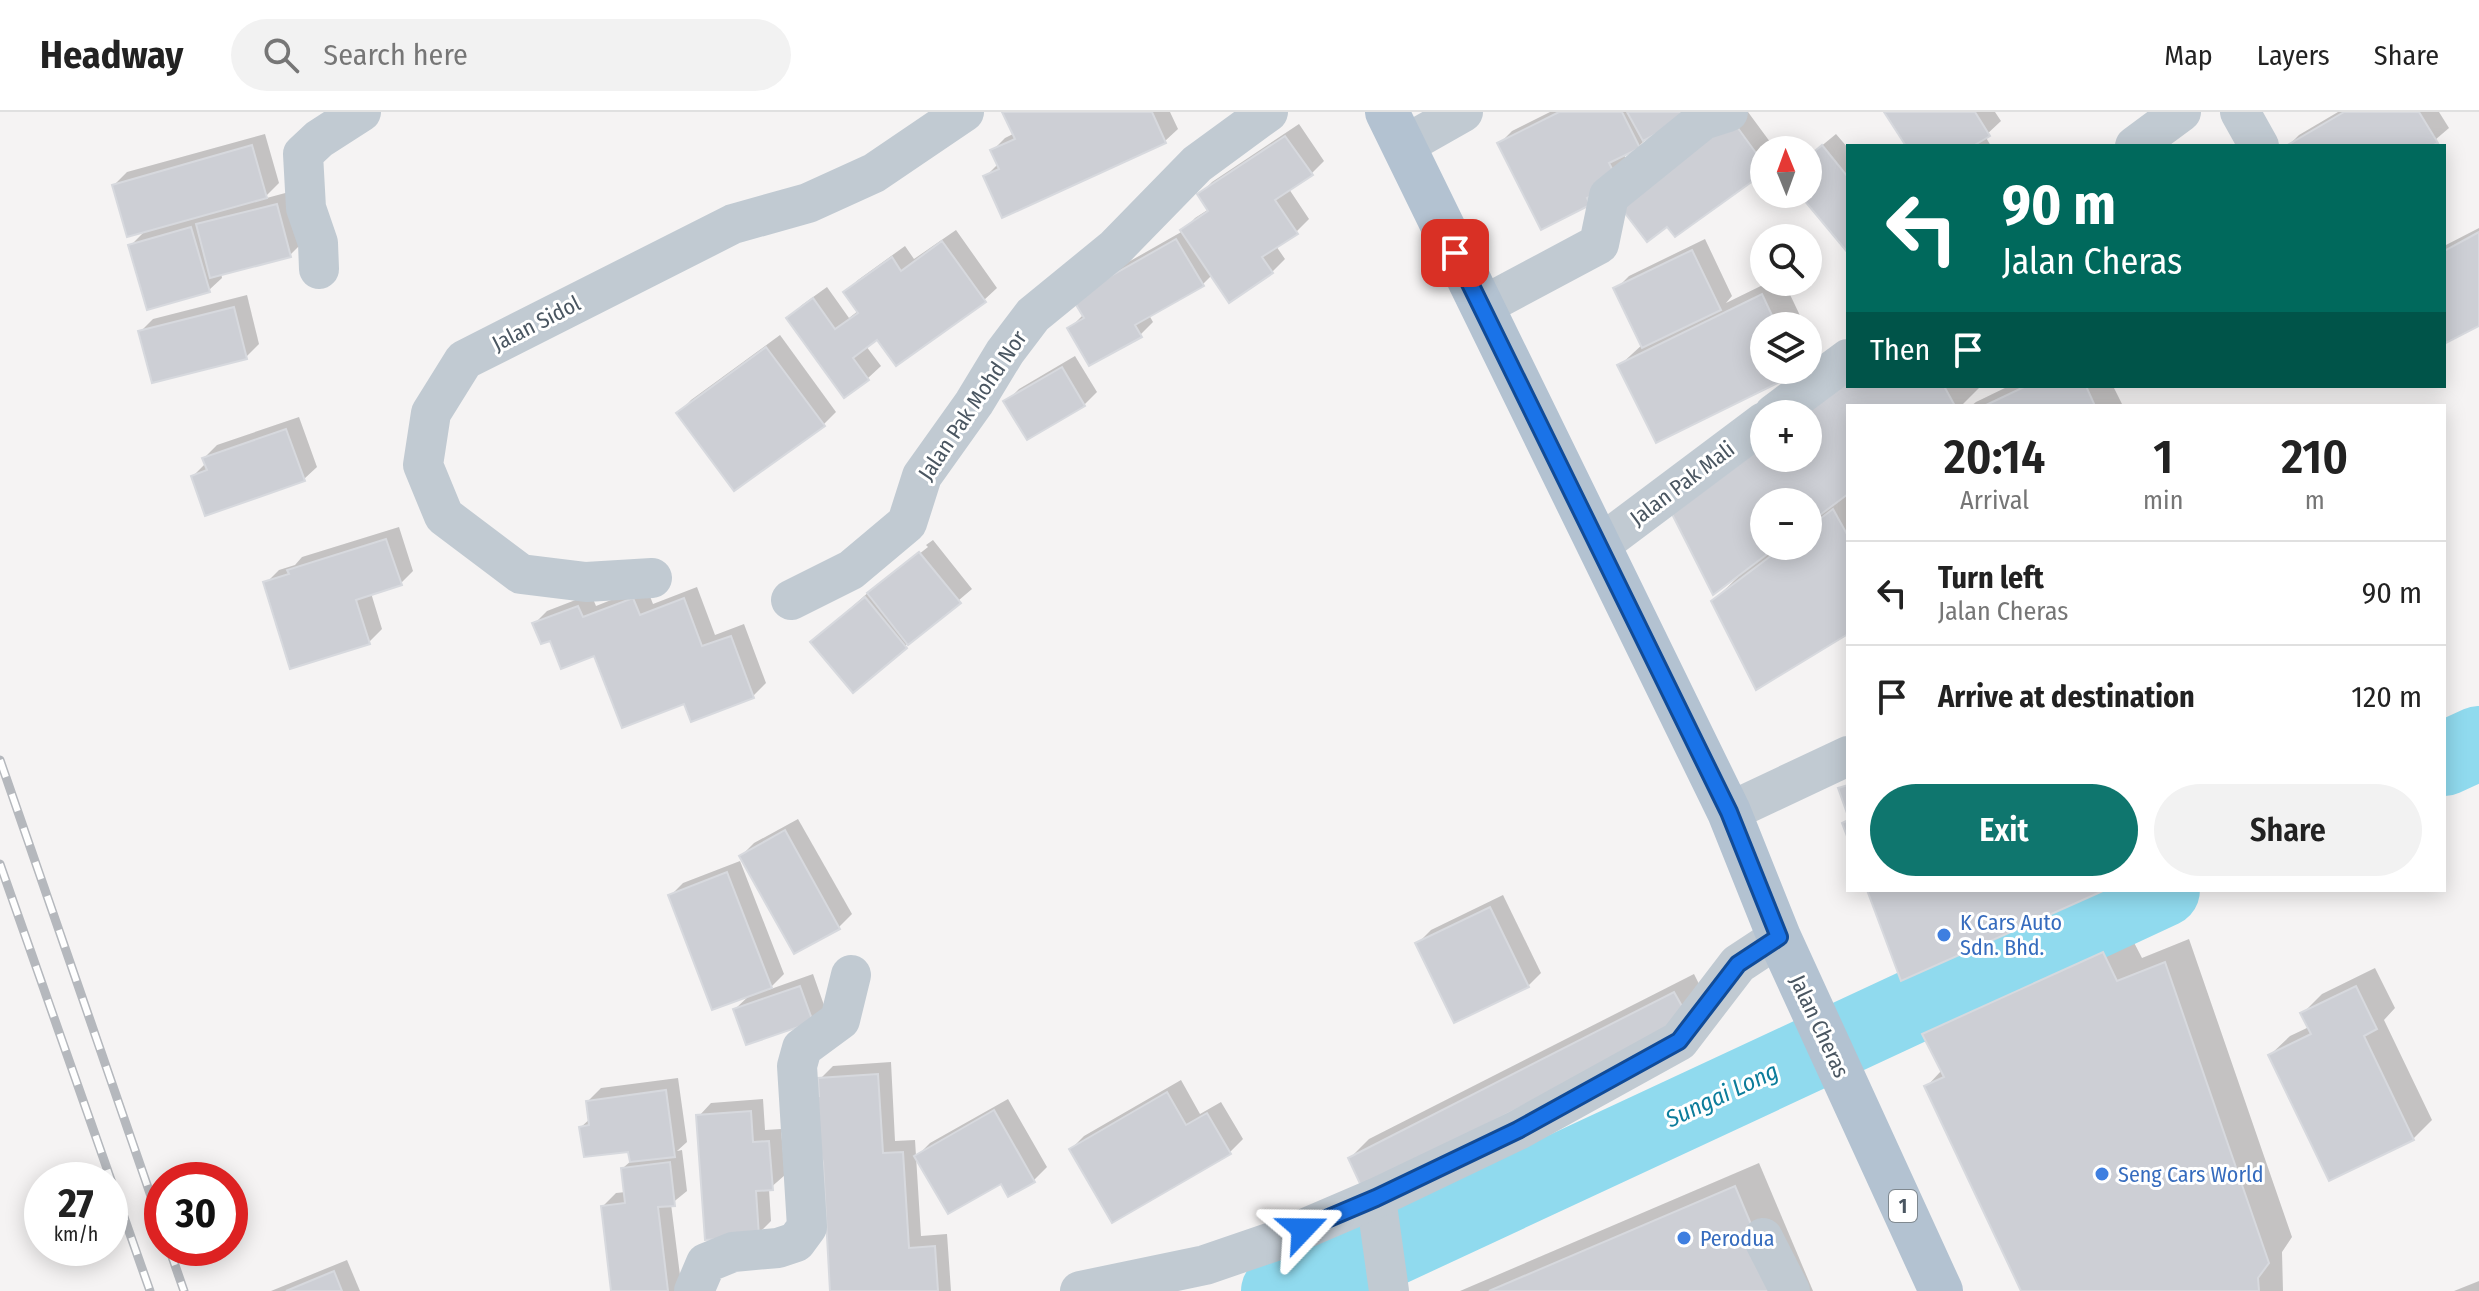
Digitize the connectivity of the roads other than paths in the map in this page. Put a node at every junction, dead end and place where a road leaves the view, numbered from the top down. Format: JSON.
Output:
{"nodes":[{"id":1,"x":361,"y":112,"type":"edge"},
{"id":2,"x":964,"y":112,"type":"edge"},
{"id":3,"x":1268,"y":112,"type":"edge"},
{"id":4,"x":1463,"y":112,"type":"edge"},
{"id":5,"x":1728,"y":112,"type":"edge"},
{"id":6,"x":2181,"y":112,"type":"edge"},
{"id":7,"x":2240,"y":112,"type":"edge"},
{"id":8,"x":1395,"y":129,"type":"edge"},
{"id":9,"x":2138,"y":144,"type":"edge"},
{"id":10,"x":2258,"y":144,"type":"edge"},
{"id":11,"x":319,"y":269,"type":"dead end"},
{"id":12,"x":1481,"y":307,"type":"junction"},
{"id":13,"x":1846,"y":360,"type":"edge"},
{"id":14,"x":1793,"y":400,"type":"edge"},
{"id":15,"x":1750,"y":432,"type":"edge"},
{"id":16,"x":1600,"y":545,"type":"junction"},
{"id":17,"x":652,"y":578,"type":"dead end"},
{"id":18,"x":791,"y":600,"type":"dead end"},
{"id":19,"x":1846,"y":757,"type":"edge"},
{"id":20,"x":1729,"y":812,"type":"junction"},
{"id":21,"x":1779,"y":937,"type":"junction"},
{"id":22,"x":851,"y":975,"type":"dead end"},
{"id":23,"x":1378,"y":1210,"type":"junction"},
{"id":24,"x":1763,"y":1238,"type":"dead end"},
{"id":25,"x":694,"y":1291,"type":"edge"},
{"id":26,"x":1080,"y":1291,"type":"edge"},
{"id":27,"x":1389,"y":1291,"type":"edge"},
{"id":28,"x":1790,"y":1291,"type":"edge"},
{"id":29,"x":1941,"y":1291,"type":"edge"}],
"edges":[{"from":1,"to":11,"type":"street"},
{"from":2,"to":17,"type":"street","name":"Jalan Sidol"},
{"from":3,"to":18,"type":"street","name":"Jalan Pak Mohd Nor"},
{"from":4,"to":8,"type":"street"},
{"from":5,"to":12,"type":"street"},
{"from":6,"to":9,"type":"street"},
{"from":7,"to":10,"type":"street"},
{"from":8,"to":12,"type":"main road","name":"Jalan Cheras","number":"1"},
{"from":12,"to":16,"type":"main road","name":"Jalan Cheras","number":"1"},
{"from":13,"to":14,"type":"street"},
{"from":15,"to":16,"type":"street","name":"Jalan Pak Mali"},
{"from":16,"to":20,"type":"main road","name":"Jalan Cheras","number":"1"},
{"from":19,"to":20,"type":"street"},
{"from":20,"to":21,"type":"main road","name":"Jalan Cheras","number":"1"},
{"from":21,"to":23,"type":"street"},
{"from":21,"to":29,"type":"main road","name":"Jalan Cheras","number":"1"},
{"from":22,"to":25,"type":"street"},
{"from":23,"to":26,"type":"street"},
{"from":23,"to":27,"type":"street"},
{"from":24,"to":28,"type":"street"}]}
